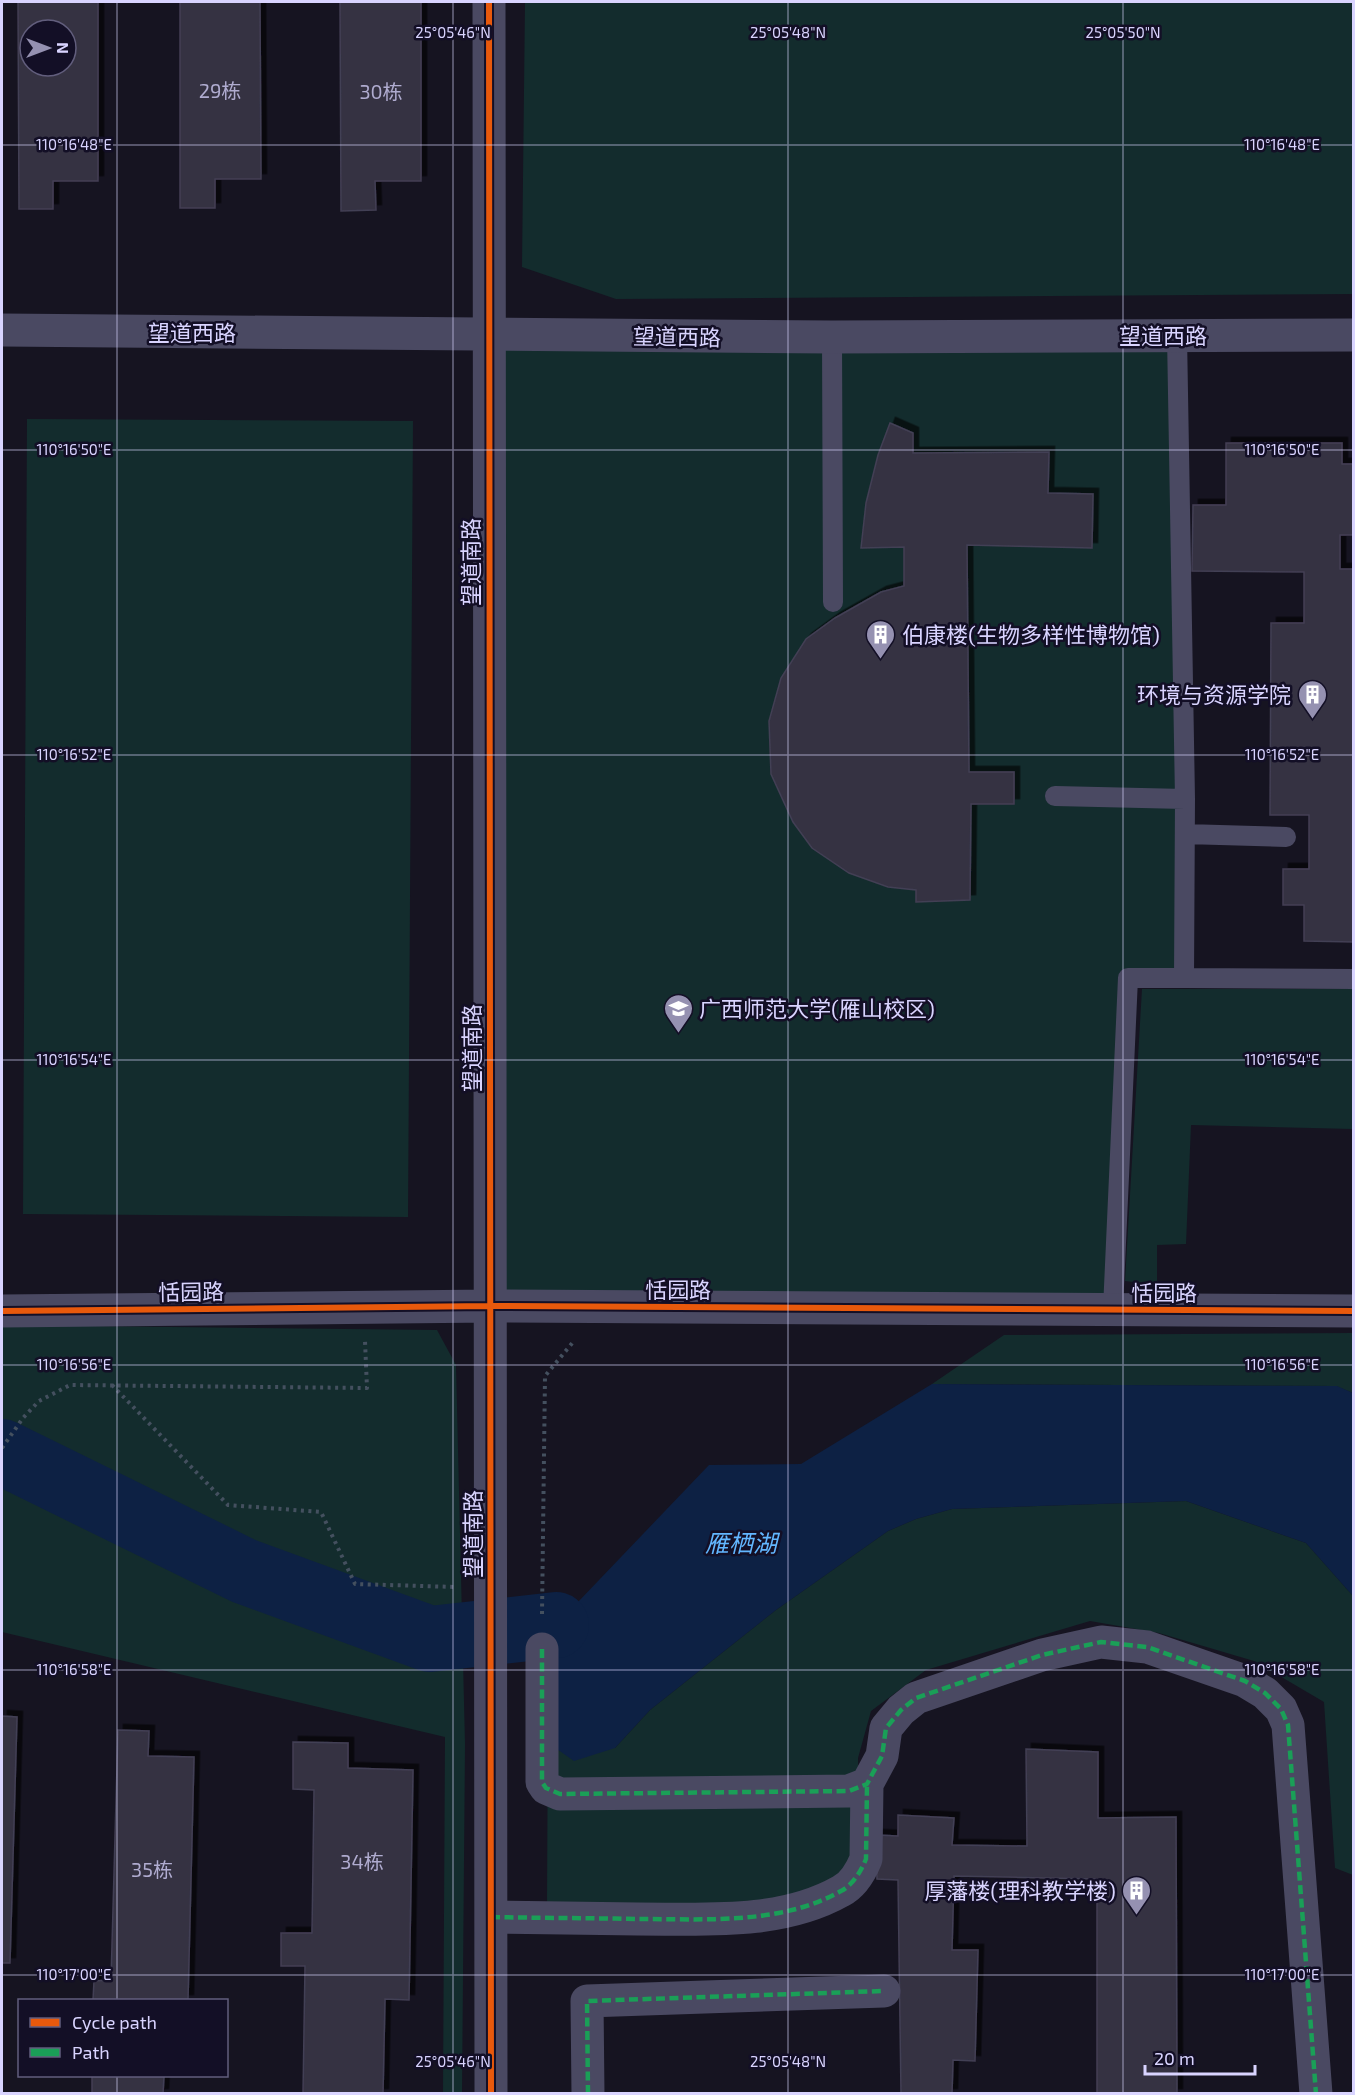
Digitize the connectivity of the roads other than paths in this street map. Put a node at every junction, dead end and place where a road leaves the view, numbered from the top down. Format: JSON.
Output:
{"nodes":[{"id":1,"x":489,"y":2,"type":"edge"},
{"id":2,"x":2,"y":330,"type":"edge"},
{"id":3,"x":488,"y":334,"type":"junction"},
{"id":4,"x":1177,"y":335,"type":"junction"},
{"id":5,"x":1353,"y":335,"type":"edge"},
{"id":6,"x":832,"y":337,"type":"junction"},
{"id":7,"x":833,"y":602,"type":"dead end"},
{"id":8,"x":1055,"y":796,"type":"dead end"},
{"id":9,"x":1185,"y":799,"type":"junction"},
{"id":10,"x":1185,"y":834,"type":"junction"},
{"id":11,"x":1286,"y":837,"type":"dead end"},
{"id":12,"x":1184,"y":978,"type":"junction"},
{"id":13,"x":1353,"y":979,"type":"edge"},
{"id":14,"x":490,"y":1306,"type":"junction"},
{"id":15,"x":1113,"y":1309,"type":"junction"},
{"id":16,"x":2,"y":1311,"type":"edge"},
{"id":17,"x":1353,"y":1311,"type":"edge"},
{"id":18,"x":542,"y":1649,"type":"dead end"},
{"id":19,"x":867,"y":1784,"type":"junction"},
{"id":20,"x":491,"y":1917,"type":"junction"},
{"id":21,"x":884,"y":1991,"type":"dead end"},
{"id":22,"x":491,"y":2094,"type":"edge"},
{"id":23,"x":588,"y":2094,"type":"edge"},
{"id":24,"x":1316,"y":2094,"type":"edge"}],
"edges":[{"from":1,"to":3,"type":"street","name":"望道南路"},
{"from":2,"to":3,"type":"street","name":"望道西路"},
{"from":3,"to":6,"type":"street","name":"望道西路"},
{"from":3,"to":14,"type":"street","name":"望道南路"},
{"from":4,"to":5,"type":"street","name":"望道西路"},
{"from":4,"to":6,"type":"street","name":"望道西路"},
{"from":4,"to":9,"type":"lane"},
{"from":6,"to":7,"type":"lane"},
{"from":8,"to":9,"type":"lane"},
{"from":9,"to":10,"type":"lane"},
{"from":10,"to":11,"type":"lane"},
{"from":10,"to":12,"type":"lane"},
{"from":12,"to":13,"type":"lane"},
{"from":12,"to":15,"type":"lane"},
{"from":14,"to":15,"type":"street","name":"恬园路"},
{"from":14,"to":16,"type":"street","name":"恬园路"},
{"from":14,"to":20,"type":"street","name":"望道南路"},
{"from":15,"to":17,"type":"street","name":"恬园路"},
{"from":18,"to":19,"type":"street"},
{"from":19,"to":20,"type":"street"},
{"from":19,"to":24,"type":"street"},
{"from":20,"to":22,"type":"street","name":"望道南路"},
{"from":21,"to":23,"type":"street"}]}
